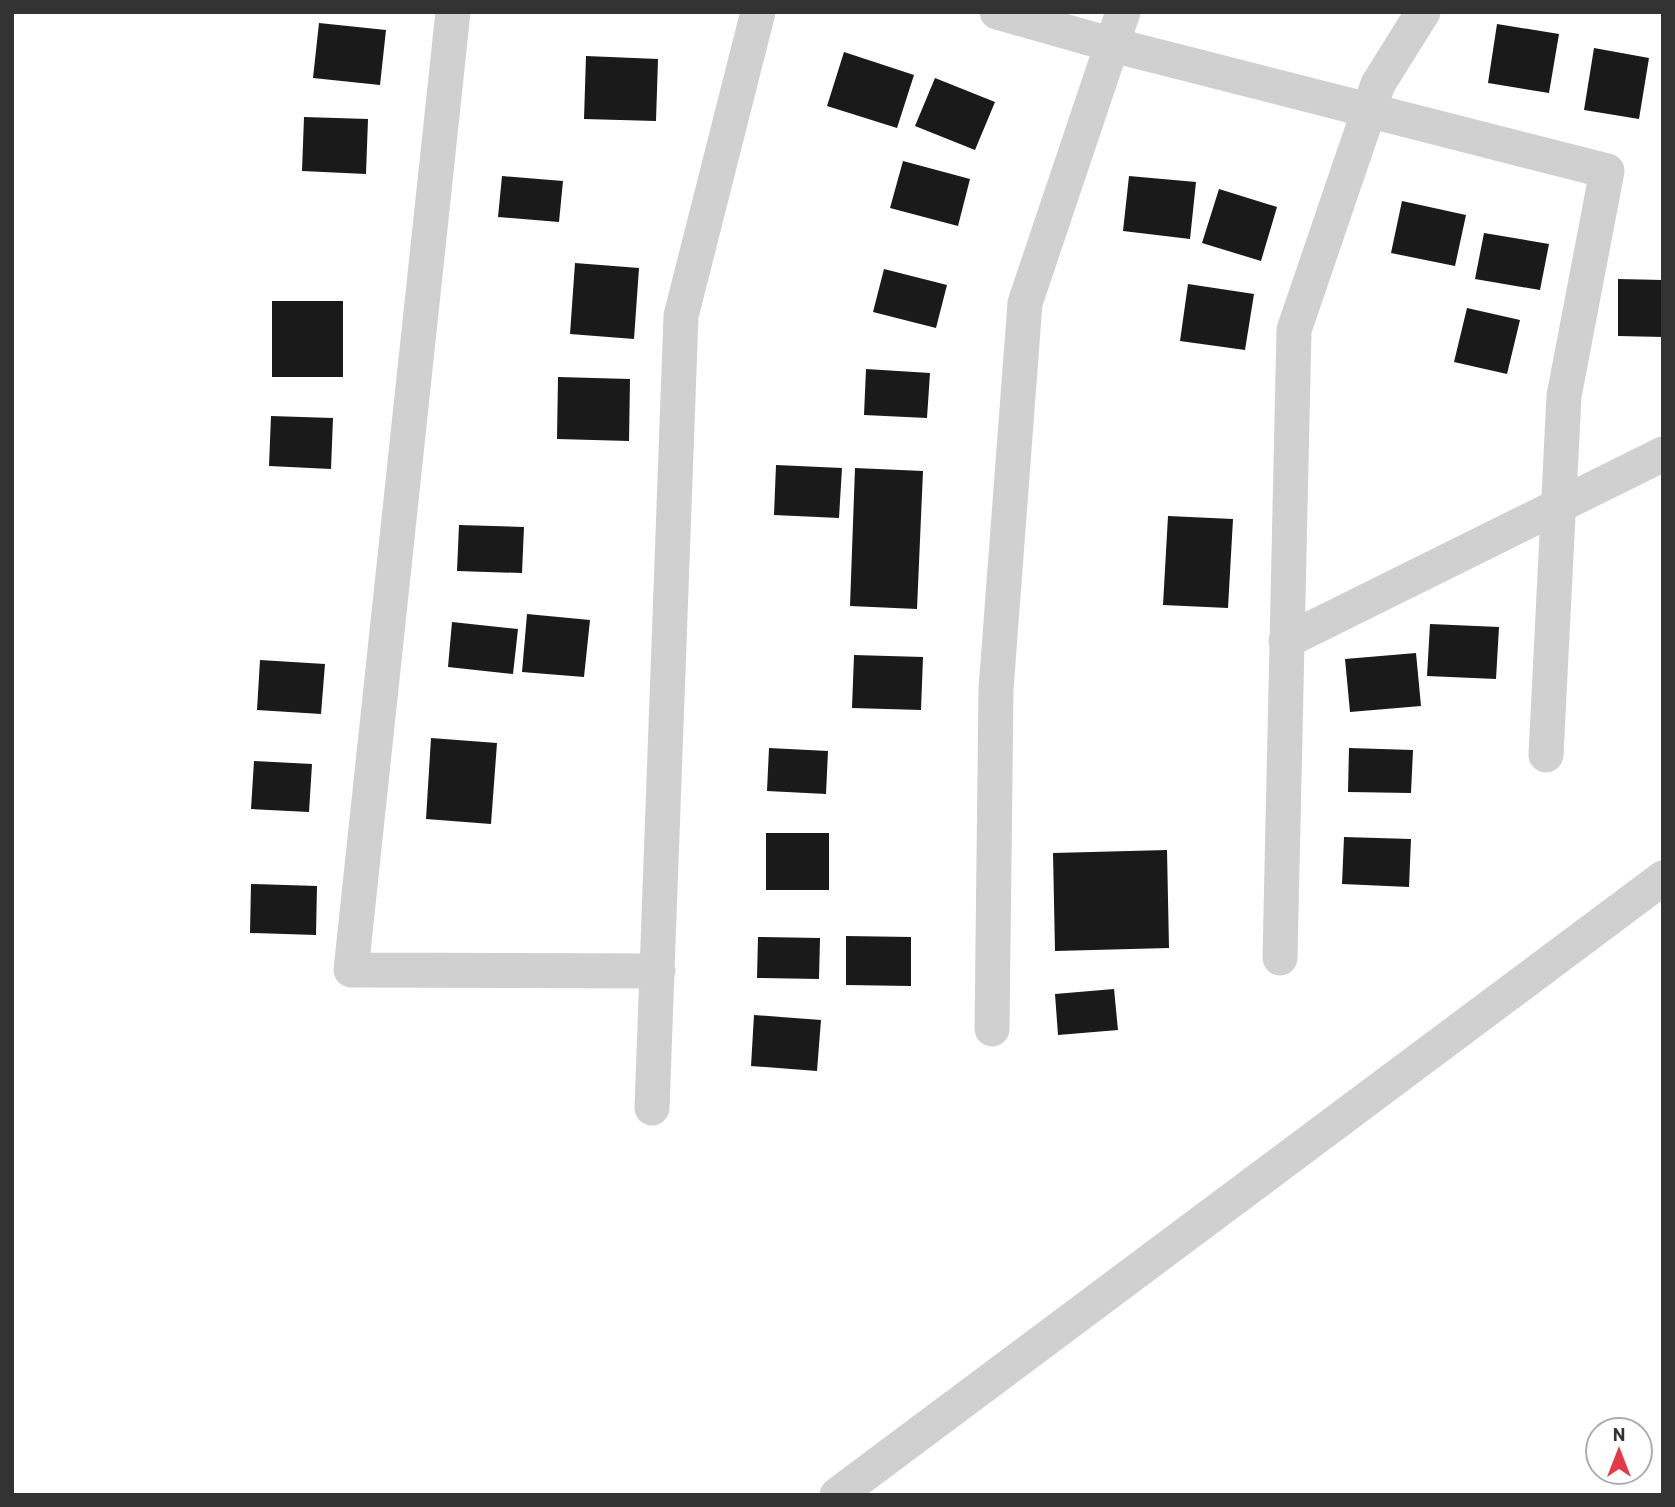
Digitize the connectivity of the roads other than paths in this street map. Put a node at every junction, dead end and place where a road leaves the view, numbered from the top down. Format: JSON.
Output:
{"nodes":[{"id":1,"x":453,"y":12,"type":"edge"},
{"id":2,"x":758,"y":12,"type":"edge"},
{"id":3,"x":997,"y":12,"type":"edge"},
{"id":4,"x":1423,"y":12,"type":"edge"},
{"id":5,"x":1118,"y":29,"type":"edge"},
{"id":6,"x":1369,"y":109,"type":"junction"},
{"id":7,"x":1663,"y":454,"type":"edge"},
{"id":8,"x":1557,"y":506,"type":"junction"},
{"id":9,"x":1286,"y":641,"type":"junction"},
{"id":10,"x":1546,"y":755,"type":"dead end"},
{"id":11,"x":1663,"y":878,"type":"edge"},
{"id":12,"x":1280,"y":958,"type":"dead end"},
{"id":13,"x":657,"y":971,"type":"junction"},
{"id":14,"x":992,"y":1029,"type":"dead end"},
{"id":15,"x":652,"y":1108,"type":"dead end"},
{"id":16,"x":837,"y":1495,"type":"edge"}],
"edges":[{"from":1,"to":13,"type":"street"},
{"from":2,"to":13,"type":"street"},
{"from":3,"to":5,"type":"street"},
{"from":4,"to":6,"type":"street"},
{"from":5,"to":6,"type":"street"},
{"from":5,"to":14,"type":"street"},
{"from":6,"to":8,"type":"street"},
{"from":6,"to":9,"type":"street"},
{"from":7,"to":8,"type":"street"},
{"from":8,"to":9,"type":"street"},
{"from":8,"to":10,"type":"street"},
{"from":9,"to":12,"type":"street"},
{"from":11,"to":16,"type":"street"},
{"from":13,"to":15,"type":"street"}]}
